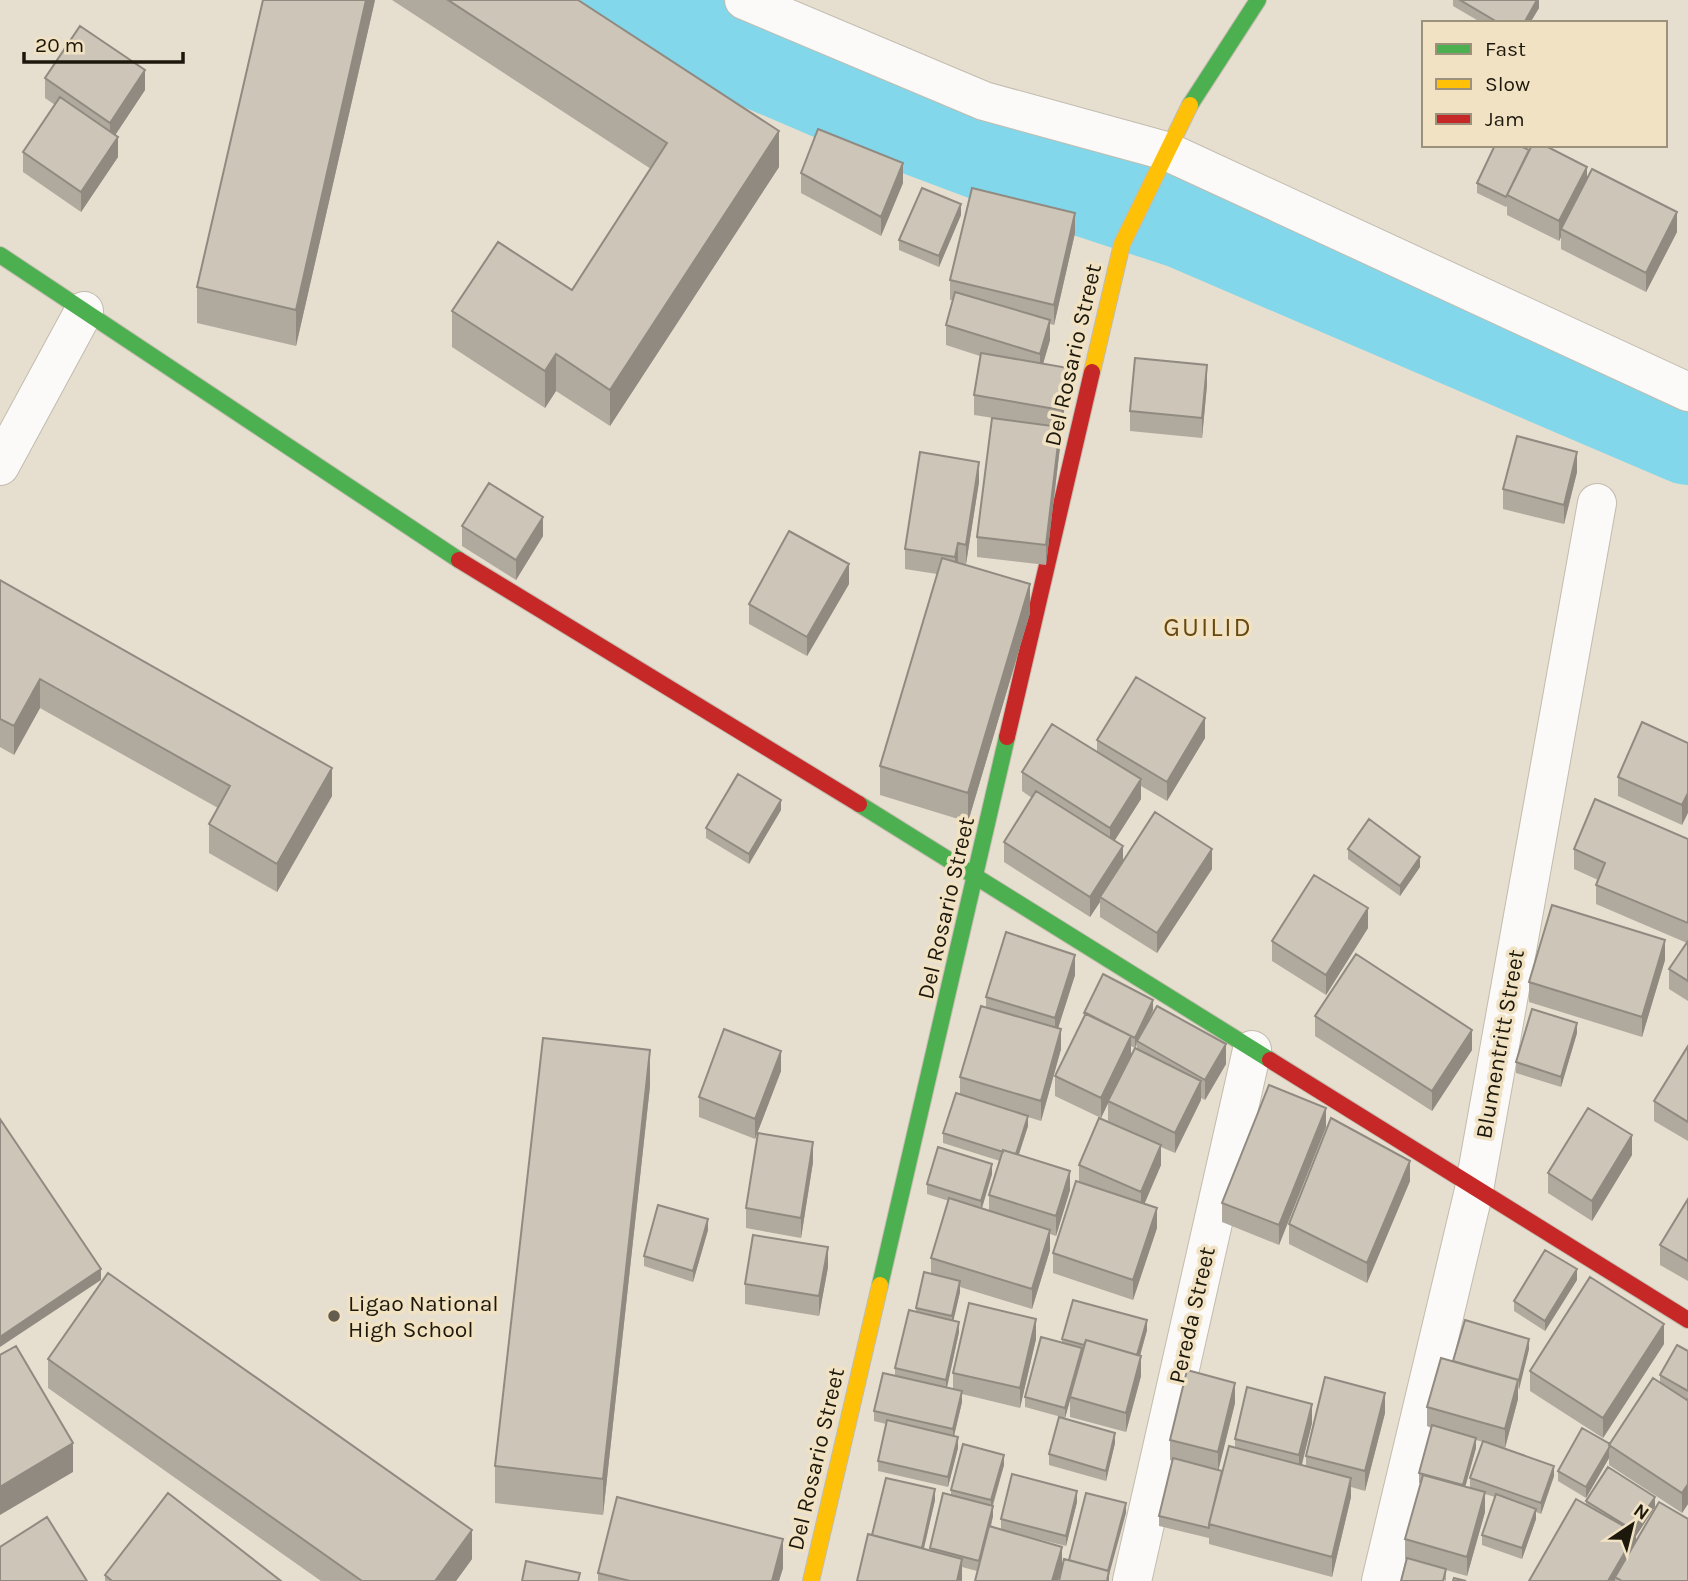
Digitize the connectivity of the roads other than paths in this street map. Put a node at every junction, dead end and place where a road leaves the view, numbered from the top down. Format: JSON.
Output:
{"nodes":[{"id":1,"x":744,"y":0,"type":"edge"},
{"id":2,"x":1258,"y":0,"type":"edge"},
{"id":3,"x":1161,"y":159,"type":"junction"},
{"id":4,"x":0,"y":255,"type":"edge"},
{"id":5,"x":84,"y":311,"type":"junction"},
{"id":6,"x":1688,"y":393,"type":"edge"},
{"id":7,"x":0,"y":466,"type":"edge"},
{"id":8,"x":1597,"y":503,"type":"dead end"},
{"id":9,"x":977,"y":875,"type":"junction"},
{"id":10,"x":1252,"y":1050,"type":"junction"},
{"id":11,"x":1474,"y":1190,"type":"junction"},
{"id":12,"x":1688,"y":1320,"type":"edge"},
{"id":13,"x":811,"y":1581,"type":"edge"},
{"id":14,"x":1132,"y":1581,"type":"edge"},
{"id":15,"x":1381,"y":1581,"type":"edge"}],
"edges":[{"from":1,"to":3,"type":"street"},
{"from":2,"to":3,"type":"street","name":"Del Rosario Street"},
{"from":3,"to":6,"type":"street"},
{"from":3,"to":9,"type":"street","name":"Del Rosario Street"},
{"from":4,"to":5,"type":"street"},
{"from":5,"to":7,"type":"street"},
{"from":5,"to":9,"type":"street"},
{"from":8,"to":11,"type":"street","name":"Blumentritt Street"},
{"from":9,"to":10,"type":"street"},
{"from":9,"to":13,"type":"street","name":"Del Rosario Street"},
{"from":10,"to":11,"type":"street"},
{"from":10,"to":14,"type":"street","name":"Pereda Street"},
{"from":11,"to":12,"type":"street"},
{"from":11,"to":15,"type":"street","name":"Blumentritt Street"}]}
